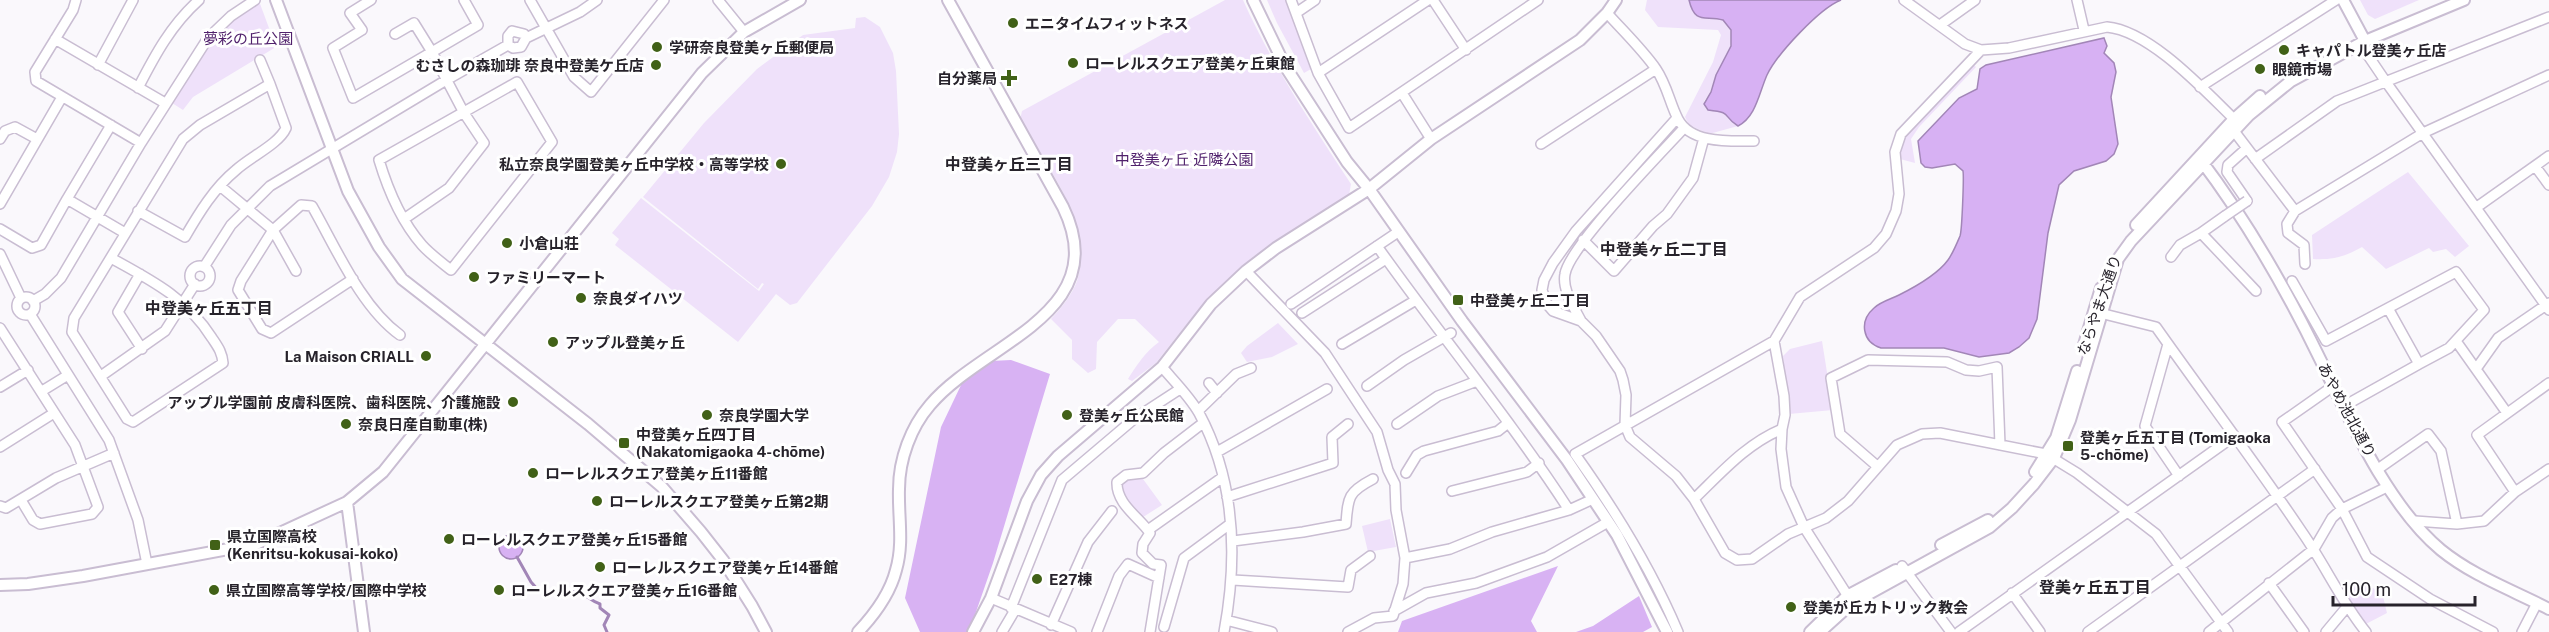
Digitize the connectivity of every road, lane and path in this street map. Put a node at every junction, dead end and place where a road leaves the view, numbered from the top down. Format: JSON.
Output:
{"nodes":[{"id":1,"x":76,"y":0,"type":"edge"},
{"id":2,"x":133,"y":0,"type":"edge"},
{"id":3,"x":199,"y":0,"type":"edge"},
{"id":4,"x":255,"y":0,"type":"edge"},
{"id":5,"x":276,"y":0,"type":"edge"},
{"id":6,"x":371,"y":0,"type":"edge"},
{"id":7,"x":464,"y":0,"type":"edge"},
{"id":8,"x":530,"y":0,"type":"edge"},
{"id":9,"x":597,"y":0,"type":"edge"},
{"id":10,"x":664,"y":0,"type":"edge"},
{"id":11,"x":718,"y":0,"type":"edge"},
{"id":12,"x":800,"y":0,"type":"edge"},
{"id":13,"x":948,"y":0,"type":"edge"},
{"id":14,"x":1253,"y":0,"type":"edge"},
{"id":15,"x":1292,"y":0,"type":"edge"},
{"id":16,"x":1315,"y":0,"type":"edge"},
{"id":17,"x":1428,"y":0,"type":"edge"},
{"id":18,"x":1433,"y":0,"type":"edge"},
{"id":19,"x":1538,"y":0,"type":"edge"},
{"id":20,"x":1616,"y":0,"type":"edge"},
{"id":21,"x":1904,"y":0,"type":"edge"},
{"id":22,"x":1975,"y":0,"type":"edge"},
{"id":23,"x":2078,"y":0,"type":"edge"},
{"id":24,"x":2336,"y":0,"type":"edge"},
{"id":25,"x":2343,"y":0,"type":"edge"},
{"id":26,"x":2446,"y":0,"type":"edge"},
{"id":27,"x":2464,"y":0,"type":"edge"},
{"id":28,"x":1296,"y":13,"type":"junction"},
{"id":29,"x":1607,"y":14,"type":"junction"},
{"id":30,"x":2549,"y":17,"type":"edge"},
{"id":31,"x":1940,"y":26,"type":"junction"},
{"id":32,"x":545,"y":27,"type":"junction"},
{"id":33,"x":2084,"y":30,"type":"junction"},
{"id":34,"x":744,"y":32,"type":"junction"},
{"id":35,"x":395,"y":34,"type":"dead end"},
{"id":36,"x":526,"y":38,"type":"junction"},
{"id":37,"x":2363,"y":38,"type":"junction"},
{"id":38,"x":55,"y":39,"type":"junction"},
{"id":39,"x":508,"y":45,"type":"junction"},
{"id":40,"x":1466,"y":50,"type":"junction"},
{"id":41,"x":1981,"y":50,"type":"junction"},
{"id":42,"x":432,"y":52,"type":"junction"},
{"id":43,"x":260,"y":60,"type":"dead end"},
{"id":44,"x":98,"y":64,"type":"junction"},
{"id":45,"x":1656,"y":69,"type":"junction"},
{"id":46,"x":1318,"y":73,"type":"junction"},
{"id":47,"x":2549,"y":75,"type":"edge"},
{"id":48,"x":448,"y":79,"type":"junction"},
{"id":49,"x":2386,"y":82,"type":"junction"},
{"id":50,"x":270,"y":84,"type":"junction"},
{"id":51,"x":2200,"y":87,"type":"junction"},
{"id":52,"x":138,"y":88,"type":"junction"},
{"id":53,"x":1402,"y":93,"type":"junction"},
{"id":54,"x":62,"y":97,"type":"junction"},
{"id":55,"x":165,"y":103,"type":"junction"},
{"id":56,"x":464,"y":113,"type":"junction"},
{"id":57,"x":1677,"y":118,"type":"junction"},
{"id":58,"x":2234,"y":119,"type":"junction"},
{"id":59,"x":111,"y":125,"type":"junction"},
{"id":60,"x":1684,"y":128,"type":"junction"},
{"id":61,"x":2234,"y":131,"type":"junction"},
{"id":62,"x":2423,"y":134,"type":"junction"},
{"id":63,"x":1704,"y":138,"type":"junction"},
{"id":64,"x":37,"y":139,"type":"junction"},
{"id":65,"x":1431,"y":139,"type":"junction"},
{"id":66,"x":0,"y":140,"type":"edge"},
{"id":67,"x":1754,"y":141,"type":"dead end"},
{"id":68,"x":141,"y":143,"type":"junction"},
{"id":69,"x":1541,"y":144,"type":"dead end"},
{"id":70,"x":333,"y":147,"type":"junction"},
{"id":71,"x":2247,"y":148,"type":"junction"},
{"id":72,"x":2549,"y":156,"type":"edge"},
{"id":73,"x":2255,"y":159,"type":"junction"},
{"id":74,"x":2201,"y":160,"type":"junction"},
{"id":75,"x":2535,"y":166,"type":"junction"},
{"id":76,"x":220,"y":186,"type":"junction"},
{"id":77,"x":2549,"y":186,"type":"edge"},
{"id":78,"x":1370,"y":189,"type":"junction"},
{"id":79,"x":68,"y":199,"type":"junction"},
{"id":80,"x":0,"y":204,"type":"edge"},
{"id":81,"x":246,"y":207,"type":"junction"},
{"id":82,"x":2476,"y":207,"type":"junction"},
{"id":83,"x":138,"y":211,"type":"junction"},
{"id":84,"x":2295,"y":211,"type":"junction"},
{"id":85,"x":98,"y":217,"type":"junction"},
{"id":86,"x":404,"y":219,"type":"junction"},
{"id":87,"x":0,"y":229,"type":"edge"},
{"id":88,"x":273,"y":230,"type":"junction"},
{"id":89,"x":1398,"y":232,"type":"junction"},
{"id":90,"x":126,"y":233,"type":"junction"},
{"id":91,"x":2201,"y":234,"type":"junction"},
{"id":92,"x":1583,"y":240,"type":"junction"},
{"id":93,"x":1377,"y":246,"type":"junction"},
{"id":94,"x":2171,"y":257,"type":"dead end"},
{"id":95,"x":1,"y":258,"type":"edge"},
{"id":96,"x":111,"y":258,"type":"junction"},
{"id":97,"x":1386,"y":259,"type":"junction"},
{"id":98,"x":2305,"y":264,"type":"dead end"},
{"id":99,"x":296,"y":271,"type":"dead end"},
{"id":100,"x":1246,"y":271,"type":"junction"},
{"id":101,"x":140,"y":274,"type":"junction"},
{"id":102,"x":353,"y":279,"type":"junction"},
{"id":103,"x":2292,"y":281,"type":"dead end"},
{"id":104,"x":2256,"y":291,"type":"dead end"},
{"id":105,"x":21,"y":298,"type":"junction"},
{"id":106,"x":1416,"y":300,"type":"junction"},
{"id":107,"x":33,"y":301,"type":"junction"},
{"id":108,"x":184,"y":303,"type":"junction"},
{"id":109,"x":1291,"y":304,"type":"dead end"},
{"id":110,"x":2548,"y":306,"type":"edge"},
{"id":111,"x":2389,"y":310,"type":"junction"},
{"id":112,"x":2097,"y":312,"type":"junction"},
{"id":113,"x":1302,"y":313,"type":"dead end"},
{"id":114,"x":30,"y":314,"type":"junction"},
{"id":115,"x":1581,"y":321,"type":"junction"},
{"id":116,"x":0,"y":328,"type":"edge"},
{"id":117,"x":400,"y":335,"type":"dead end"},
{"id":118,"x":1447,"y":335,"type":"junction"},
{"id":119,"x":1774,"y":341,"type":"junction"},
{"id":120,"x":2456,"y":341,"type":"junction"},
{"id":121,"x":1342,"y":344,"type":"dead end"},
{"id":122,"x":2168,"y":344,"type":"junction"},
{"id":123,"x":485,"y":345,"type":"junction"},
{"id":124,"x":142,"y":349,"type":"junction"},
{"id":125,"x":2419,"y":364,"type":"junction"},
{"id":126,"x":1162,"y":367,"type":"junction"},
{"id":127,"x":1251,"y":368,"type":"dead end"},
{"id":128,"x":2476,"y":369,"type":"junction"},
{"id":129,"x":28,"y":370,"type":"junction"},
{"id":130,"x":68,"y":375,"type":"junction"},
{"id":131,"x":101,"y":376,"type":"junction"},
{"id":132,"x":1477,"y":381,"type":"junction"},
{"id":133,"x":1209,"y":383,"type":"dead end"},
{"id":134,"x":2549,"y":383,"type":"edge"},
{"id":135,"x":1367,"y":386,"type":"dead end"},
{"id":136,"x":0,"y":387,"type":"edge"},
{"id":137,"x":2332,"y":387,"type":"junction"},
{"id":138,"x":1180,"y":389,"type":"junction"},
{"id":139,"x":1327,"y":389,"type":"dead end"},
{"id":140,"x":42,"y":391,"type":"junction"},
{"id":141,"x":1217,"y":393,"type":"junction"},
{"id":142,"x":2344,"y":406,"type":"junction"},
{"id":143,"x":1198,"y":411,"type":"junction"},
{"id":144,"x":54,"y":413,"type":"junction"},
{"id":145,"x":2506,"y":413,"type":"junction"},
{"id":146,"x":1203,"y":423,"type":"junction"},
{"id":147,"x":1508,"y":423,"type":"junction"},
{"id":148,"x":1348,"y":424,"type":"dead end"},
{"id":149,"x":1397,"y":424,"type":"dead end"},
{"id":150,"x":1624,"y":425,"type":"junction"},
{"id":151,"x":1782,"y":429,"type":"junction"},
{"id":152,"x":2233,"y":437,"type":"junction"},
{"id":153,"x":2000,"y":445,"type":"junction"},
{"id":154,"x":0,"y":447,"type":"edge"},
{"id":155,"x":1216,"y":452,"type":"junction"},
{"id":156,"x":114,"y":453,"type":"junction"},
{"id":157,"x":2050,"y":456,"type":"junction"},
{"id":158,"x":1539,"y":463,"type":"junction"},
{"id":159,"x":84,"y":465,"type":"junction"},
{"id":160,"x":1877,"y":466,"type":"junction"},
{"id":161,"x":2315,"y":469,"type":"junction"},
{"id":162,"x":2378,"y":469,"type":"junction"},
{"id":163,"x":2549,"y":469,"type":"edge"},
{"id":164,"x":1406,"y":473,"type":"dead end"},
{"id":165,"x":2179,"y":476,"type":"junction"},
{"id":166,"x":1222,"y":477,"type":"junction"},
{"id":167,"x":1373,"y":479,"type":"dead end"},
{"id":168,"x":2387,"y":487,"type":"junction"},
{"id":169,"x":1452,"y":491,"type":"dead end"},
{"id":170,"x":2515,"y":492,"type":"junction"},
{"id":171,"x":2277,"y":495,"type":"junction"},
{"id":172,"x":1227,"y":497,"type":"junction"},
{"id":173,"x":1593,"y":499,"type":"junction"},
{"id":174,"x":1694,"y":499,"type":"junction"},
{"id":175,"x":21,"y":500,"type":"junction"},
{"id":176,"x":348,"y":502,"type":"junction"},
{"id":177,"x":0,"y":506,"type":"edge"},
{"id":178,"x":2342,"y":509,"type":"junction"},
{"id":179,"x":1569,"y":510,"type":"junction"},
{"id":180,"x":1112,"y":511,"type":"dead end"},
{"id":181,"x":2129,"y":511,"type":"junction"},
{"id":182,"x":2415,"y":521,"type":"junction"},
{"id":183,"x":1608,"y":522,"type":"junction"},
{"id":184,"x":1230,"y":524,"type":"junction"},
{"id":185,"x":2457,"y":524,"type":"junction"},
{"id":186,"x":1804,"y":527,"type":"junction"},
{"id":187,"x":1148,"y":530,"type":"junction"},
{"id":188,"x":1233,"y":541,"type":"junction"},
{"id":189,"x":2314,"y":549,"type":"junction"},
{"id":190,"x":1370,"y":556,"type":"dead end"},
{"id":191,"x":1405,"y":558,"type":"junction"},
{"id":192,"x":147,"y":564,"type":"junction"},
{"id":193,"x":2179,"y":565,"type":"junction"},
{"id":194,"x":1904,"y":569,"type":"junction"},
{"id":195,"x":1159,"y":578,"type":"junction"},
{"id":196,"x":1233,"y":580,"type":"junction"},
{"id":197,"x":2270,"y":583,"type":"junction"},
{"id":198,"x":0,"y":585,"type":"edge"},
{"id":199,"x":2012,"y":593,"type":"junction"},
{"id":200,"x":991,"y":598,"type":"junction"},
{"id":201,"x":1850,"y":599,"type":"junction"},
{"id":202,"x":2537,"y":603,"type":"junction"},
{"id":203,"x":2346,"y":608,"type":"junction"},
{"id":204,"x":1013,"y":609,"type":"junction"},
{"id":205,"x":2549,"y":609,"type":"edge"},
{"id":206,"x":1394,"y":611,"type":"junction"},
{"id":207,"x":1226,"y":620,"type":"junction"},
{"id":208,"x":2221,"y":622,"type":"junction"},
{"id":209,"x":1164,"y":627,"type":"dead end"},
{"id":210,"x":1053,"y":628,"type":"edge"},
{"id":211,"x":364,"y":632,"type":"edge"},
{"id":212,"x":766,"y":632,"type":"edge"},
{"id":213,"x":858,"y":632,"type":"edge"},
{"id":214,"x":973,"y":632,"type":"edge"},
{"id":215,"x":1002,"y":632,"type":"edge"},
{"id":216,"x":1071,"y":632,"type":"edge"},
{"id":217,"x":1098,"y":632,"type":"edge"},
{"id":218,"x":1150,"y":632,"type":"edge"},
{"id":219,"x":1224,"y":632,"type":"edge"},
{"id":220,"x":1272,"y":632,"type":"edge"},
{"id":221,"x":1348,"y":632,"type":"edge"},
{"id":222,"x":1667,"y":632,"type":"edge"},
{"id":223,"x":1678,"y":632,"type":"edge"},
{"id":224,"x":1810,"y":632,"type":"edge"},
{"id":225,"x":1820,"y":632,"type":"edge"},
{"id":226,"x":1951,"y":632,"type":"edge"},
{"id":227,"x":1959,"y":632,"type":"edge"},
{"id":228,"x":2040,"y":632,"type":"edge"},
{"id":229,"x":2088,"y":632,"type":"edge"},
{"id":230,"x":2208,"y":632,"type":"edge"},
{"id":231,"x":2228,"y":632,"type":"edge"},
{"id":232,"x":2304,"y":632,"type":"edge"},
{"id":233,"x":2326,"y":632,"type":"edge"},
{"id":234,"x":2366,"y":632,"type":"edge"},
{"id":235,"x":2493,"y":632,"type":"edge"},
{"id":236,"x":2522,"y":632,"type":"edge"}],
"edges":[{"from":1,"to":38,"type":"street"},
{"from":2,"to":44,"type":"street"},
{"from":3,"to":52,"type":"street"},
{"from":4,"to":55,"type":"street"},
{"from":5,"to":70,"type":"street"},
{"from":6,"to":42,"type":"street"},
{"from":7,"to":42,"type":"street"},
{"from":8,"to":32,"type":"street"},
{"from":9,"to":32,"type":"street"},
{"from":10,"to":32,"type":"street"},
{"from":11,"to":34,"type":"street"},
{"from":12,"to":34,"type":"street"},
{"from":13,"to":213,"type":"street"},
{"from":14,"to":78,"type":"street"},
{"from":15,"to":28,"type":"street"},
{"from":16,"to":28,"type":"street"},
{"from":17,"to":46,"type":"street"},
{"from":18,"to":40,"type":"street"},
{"from":19,"to":40,"type":"street"},
{"from":20,"to":29,"type":"street"},
{"from":21,"to":31,"type":"street"},
{"from":22,"to":31,"type":"street"},
{"from":23,"to":33,"type":"street"},
{"from":24,"to":51,"type":"street"},
{"from":25,"to":37,"type":"street"},
{"from":26,"to":37,"type":"street","name":"ならやま大通り"},
{"from":27,"to":37,"type":"street"},
{"from":28,"to":46,"type":"street"},
{"from":29,"to":45,"type":"street"},
{"from":29,"to":65,"type":"street"},
{"from":30,"to":49,"type":"street"},
{"from":31,"to":41,"type":"street"},
{"from":32,"to":36,"type":"street"},
{"from":33,"to":41,"type":"street"},
{"from":33,"to":51,"type":"street"},
{"from":34,"to":123,"type":"street"},
{"from":35,"to":42,"type":"street"},
{"from":36,"to":39,"type":"street"},
{"from":36,"to":39,"type":"street"},
{"from":37,"to":49,"type":"street"},
{"from":37,"to":58,"type":"street","name":"ならやま大通り"},
{"from":37,"to":61,"type":"street"},
{"from":38,"to":44,"type":"street"},
{"from":38,"to":54,"type":"street"},
{"from":39,"to":48,"type":"street"},
{"from":40,"to":53,"type":"street"},
{"from":41,"to":119,"type":"street"},
{"from":42,"to":48,"type":"street"},
{"from":43,"to":50,"type":"street"},
{"from":44,"to":52,"type":"street"},
{"from":45,"to":57,"type":"street"},
{"from":45,"to":69,"type":"street"},
{"from":46,"to":53,"type":"street"},
{"from":47,"to":62,"type":"street"},
{"from":48,"to":56,"type":"street"},
{"from":48,"to":70,"type":"street"},
{"from":49,"to":62,"type":"street"},
{"from":49,"to":73,"type":"street"},
{"from":50,"to":76,"type":"street"},
{"from":50,"to":83,"type":"street"},
{"from":51,"to":58,"type":"street"},
{"from":52,"to":55,"type":"street"},
{"from":53,"to":65,"type":"street"},
{"from":54,"to":59,"type":"street"},
{"from":54,"to":64,"type":"street"},
{"from":55,"to":68,"type":"street"},
{"from":56,"to":86,"type":"street"},
{"from":56,"to":86,"type":"street"},
{"from":56,"to":86,"type":"street"},
{"from":57,"to":60,"type":"street"},
{"from":57,"to":115,"type":"street"},
{"from":58,"to":61,"type":"street"},
{"from":58,"to":74,"type":"street","name":"ならやま大通り"},
{"from":59,"to":68,"type":"street"},
{"from":59,"to":79,"type":"street"},
{"from":60,"to":63,"type":"street"},
{"from":60,"to":92,"type":"street"},
{"from":61,"to":71,"type":"street"},
{"from":61,"to":74,"type":"street"},
{"from":62,"to":82,"type":"street"},
{"from":62,"to":84,"type":"street"},
{"from":63,"to":67,"type":"street"},
{"from":63,"to":92,"type":"street"},
{"from":64,"to":66,"type":"street"},
{"from":64,"to":80,"type":"street"},
{"from":65,"to":78,"type":"street"},
{"from":68,"to":85,"type":"street"},
{"from":70,"to":81,"type":"street"},
{"from":70,"to":123,"type":"street"},
{"from":71,"to":73,"type":"street"},
{"from":71,"to":91,"type":"street","bridge":true},
{"from":72,"to":75,"type":"street"},
{"from":73,"to":84,"type":"street"},
{"from":74,"to":112,"type":"street","name":"ならやま大通り"},
{"from":74,"to":137,"type":"street","name":"あやめ池北通り"},
{"from":75,"to":77,"type":"street"},
{"from":75,"to":82,"type":"street"},
{"from":76,"to":81,"type":"street"},
{"from":76,"to":83,"type":"street"},
{"from":78,"to":89,"type":"street"},
{"from":78,"to":100,"type":"street"},
{"from":79,"to":85,"type":"street"},
{"from":79,"to":87,"type":"street"},
{"from":81,"to":88,"type":"street"},
{"from":81,"to":108,"type":"street"},
{"from":82,"to":110,"type":"street"},
{"from":83,"to":90,"type":"street"},
{"from":84,"to":98,"type":"street"},
{"from":85,"to":90,"type":"street"},
{"from":85,"to":107,"type":"street"},
{"from":88,"to":99,"type":"street"},
{"from":88,"to":102,"type":"street"},
{"from":88,"to":102,"type":"street"},
{"from":89,"to":93,"type":"street"},
{"from":89,"to":173,"type":"street"},
{"from":90,"to":96,"type":"street"},
{"from":91,"to":94,"type":"street"},
{"from":91,"to":104,"type":"street"},
{"from":92,"to":115,"type":"street"},
{"from":93,"to":97,"type":"street"},
{"from":93,"to":109,"type":"street"},
{"from":95,"to":105,"type":"street"},
{"from":96,"to":101,"type":"street"},
{"from":96,"to":131,"type":"street"},
{"from":97,"to":106,"type":"street"},
{"from":97,"to":113,"type":"street"},
{"from":100,"to":126,"type":"street"},
{"from":100,"to":191,"type":"street"},
{"from":101,"to":108,"type":"street"},
{"from":101,"to":124,"type":"street"},
{"from":102,"to":117,"type":"street"},
{"from":103,"to":111,"type":"street"},
{"from":105,"to":107,"type":"street"},
{"from":105,"to":114,"type":"street"},
{"from":106,"to":118,"type":"street"},
{"from":106,"to":121,"type":"street"},
{"from":107,"to":114,"type":"street"},
{"from":108,"to":124,"type":"street"},
{"from":108,"to":131,"type":"street"},
{"from":110,"to":128,"type":"street"},
{"from":111,"to":120,"type":"street"},
{"from":111,"to":125,"type":"street"},
{"from":112,"to":122,"type":"street"},
{"from":112,"to":157,"type":"street","name":"ならやま大通り"},
{"from":114,"to":130,"type":"street"},
{"from":115,"to":150,"type":"street"},
{"from":116,"to":129,"type":"street"},
{"from":118,"to":132,"type":"street"},
{"from":118,"to":135,"type":"street"},
{"from":119,"to":150,"type":"street"},
{"from":119,"to":151,"type":"street"},
{"from":120,"to":125,"type":"street"},
{"from":120,"to":128,"type":"street"},
{"from":122,"to":152,"type":"street"},
{"from":122,"to":165,"type":"street"},
{"from":123,"to":176,"type":"street"},
{"from":123,"to":212,"type":"street"},
{"from":124,"to":131,"type":"street"},
{"from":125,"to":142,"type":"street"},
{"from":126,"to":138,"type":"street"},
{"from":126,"to":200,"type":"street"},
{"from":127,"to":141,"type":"street"},
{"from":128,"to":145,"type":"street"},
{"from":129,"to":136,"type":"street"},
{"from":129,"to":140,"type":"street"},
{"from":130,"to":140,"type":"street"},
{"from":130,"to":156,"type":"street"},
{"from":132,"to":147,"type":"street"},
{"from":132,"to":149,"type":"street"},
{"from":133,"to":141,"type":"street"},
{"from":134,"to":145,"type":"street"},
{"from":137,"to":142,"type":"street","name":"あやめ池北通り"},
{"from":137,"to":161,"type":"street"},
{"from":138,"to":143,"type":"street"},
{"from":138,"to":204,"type":"street"},
{"from":139,"to":155,"type":"street"},
{"from":140,"to":144,"type":"street"},
{"from":141,"to":143,"type":"street"},
{"from":142,"to":162,"type":"street","name":"あやめ池北通り"},
{"from":143,"to":146,"type":"street"},
{"from":144,"to":154,"type":"street"},
{"from":144,"to":159,"type":"street"},
{"from":145,"to":170,"type":"street"},
{"from":146,"to":155,"type":"street"},
{"from":146,"to":187,"type":"street"},
{"from":147,"to":158,"type":"street"},
{"from":147,"to":164,"type":"street"},
{"from":148,"to":172,"type":"street"},
{"from":150,"to":174,"type":"street"},
{"from":150,"to":223,"type":"street"},
{"from":151,"to":174,"type":"street"},
{"from":151,"to":186,"type":"street"},
{"from":152,"to":165,"type":"street"},
{"from":152,"to":171,"type":"street"},
{"from":153,"to":157,"type":"street"},
{"from":153,"to":160,"type":"street"},
{"from":153,"to":160,"type":"street"},
{"from":155,"to":166,"type":"street"},
{"from":156,"to":159,"type":"street"},
{"from":156,"to":192,"type":"street"},
{"from":157,"to":181,"type":"street"},
{"from":157,"to":194,"type":"street","name":"ならやま大通り"},
{"from":158,"to":169,"type":"street"},
{"from":158,"to":179,"type":"street"},
{"from":159,"to":175,"type":"street"},
{"from":159,"to":175,"type":"street"},
{"from":160,"to":186,"type":"street"},
{"from":161,"to":171,"type":"street"},
{"from":161,"to":178,"type":"street"},
{"from":162,"to":168,"type":"street","name":"あやめ池北通り"},
{"from":162,"to":185,"type":"street"},
{"from":163,"to":170,"type":"street"},
{"from":165,"to":181,"type":"street"},
{"from":166,"to":172,"type":"street"},
{"from":166,"to":187,"type":"street"},
{"from":167,"to":188,"type":"street"},
{"from":168,"to":178,"type":"street"},
{"from":168,"to":182,"type":"street","name":"あやめ池北通り"},
{"from":170,"to":185,"type":"street"},
{"from":171,"to":189,"type":"street"},
{"from":171,"to":193,"type":"street"},
{"from":172,"to":184,"type":"street"},
{"from":173,"to":179,"type":"street"},
{"from":173,"to":183,"type":"street"},
{"from":174,"to":186,"type":"street"},
{"from":175,"to":177,"type":"street"},
{"from":176,"to":192,"type":"street"},
{"from":176,"to":211,"type":"street"},
{"from":178,"to":189,"type":"street"},
{"from":178,"to":235,"type":"street"},
{"from":179,"to":191,"type":"street"},
{"from":180,"to":210,"type":"street"},
{"from":181,"to":193,"type":"street"},
{"from":181,"to":199,"type":"street"},
{"from":182,"to":185,"type":"street"},
{"from":182,"to":202,"type":"street","name":"あやめ池北通り"},
{"from":183,"to":206,"type":"street"},
{"from":183,"to":222,"type":"street"},
{"from":184,"to":188,"type":"street"},
{"from":184,"to":209,"type":"street"},
{"from":186,"to":201,"type":"street"},
{"from":187,"to":195,"type":"street"},
{"from":188,"to":196,"type":"street"},
{"from":189,"to":197,"type":"street"},
{"from":189,"to":203,"type":"street"},
{"from":190,"to":196,"type":"street"},
{"from":191,"to":206,"type":"street"},
{"from":192,"to":198,"type":"street"},
{"from":193,"to":208,"type":"street"},
{"from":193,"to":229,"type":"street"},
{"from":194,"to":201,"type":"street","name":"ならやま大通り"},
{"from":194,"to":226,"type":"street"},
{"from":195,"to":217,"type":"street"},
{"from":195,"to":218,"type":"street"},
{"from":196,"to":207,"type":"street"},
{"from":197,"to":208,"type":"street"},
{"from":197,"to":232,"type":"street"},
{"from":199,"to":227,"type":"street"},
{"from":199,"to":228,"type":"street"},
{"from":200,"to":204,"type":"street"},
{"from":200,"to":214,"type":"street"},
{"from":201,"to":224,"type":"street"},
{"from":201,"to":225,"type":"street"},
{"from":202,"to":205,"type":"street","name":"あやめ池北通り"},
{"from":202,"to":236,"type":"street"},
{"from":203,"to":233,"type":"street"},
{"from":203,"to":234,"type":"street"},
{"from":204,"to":210,"type":"street"},
{"from":204,"to":215,"type":"street"},
{"from":206,"to":221,"type":"street"},
{"from":207,"to":219,"type":"street"},
{"from":207,"to":220,"type":"street"},
{"from":208,"to":230,"type":"street"},
{"from":208,"to":231,"type":"street"},
{"from":210,"to":216,"type":"street"}]}
